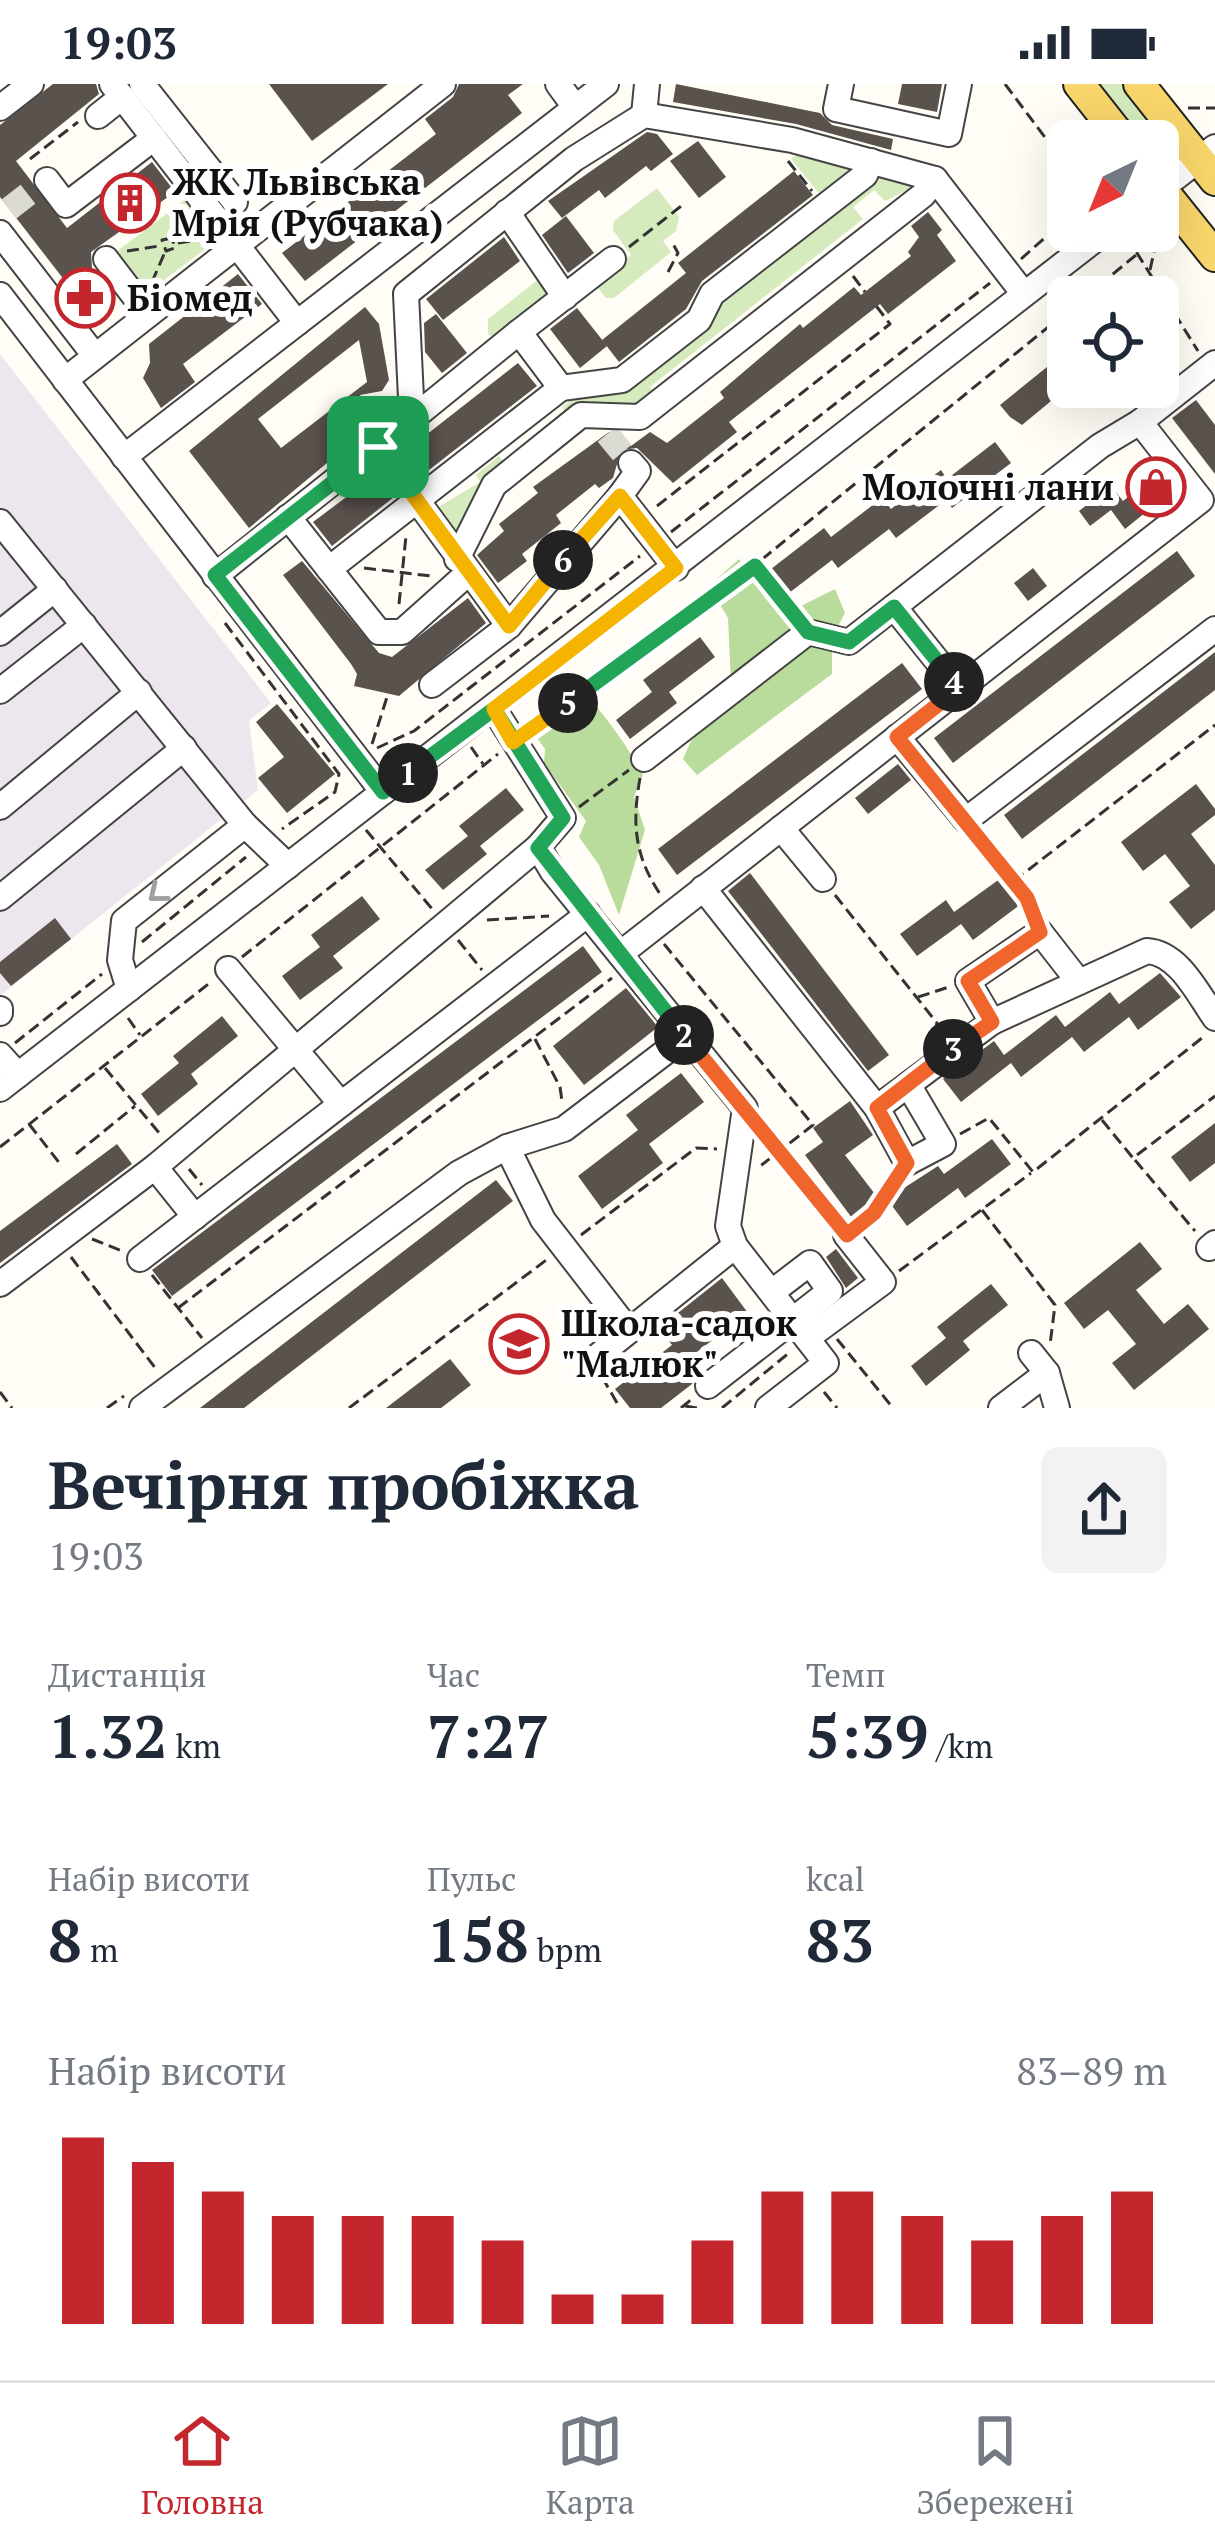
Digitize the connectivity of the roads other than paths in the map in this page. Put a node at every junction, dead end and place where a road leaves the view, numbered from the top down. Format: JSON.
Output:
{"nodes":[{"id":1,"x":31,"y":84,"type":"edge"},
{"id":2,"x":442,"y":84,"type":"edge"},
{"id":3,"x":558,"y":84,"type":"edge"},
{"id":4,"x":606,"y":84,"type":"edge"},
{"id":5,"x":647,"y":84,"type":"edge"},
{"id":6,"x":842,"y":84,"type":"edge"},
{"id":7,"x":959,"y":84,"type":"edge"},
{"id":8,"x":1079,"y":84,"type":"edge"},
{"id":9,"x":1138,"y":84,"type":"edge"},
{"id":10,"x":125,"y":88,"type":"edge"},
{"id":11,"x":0,"y":107,"type":"edge"},
{"id":12,"x":575,"y":107,"type":"junction"},
{"id":13,"x":644,"y":115,"type":"junction"},
{"id":14,"x":90,"y":117,"type":"road end"},
{"id":15,"x":1107,"y":120,"type":"edge"},
{"id":16,"x":154,"y":138,"type":"junction"},
{"id":17,"x":30,"y":159,"type":"road end"},
{"id":18,"x":871,"y":161,"type":"junction"},
{"id":19,"x":1209,"y":162,"type":"edge"},
{"id":20,"x":935,"y":178,"type":"junction"},
{"id":21,"x":1179,"y":178,"type":"edge"},
{"id":22,"x":236,"y":202,"type":"dead end"},
{"id":23,"x":507,"y":212,"type":"junction"},
{"id":24,"x":1179,"y":212,"type":"edge"},
{"id":25,"x":0,"y":233,"type":"edge"},
{"id":26,"x":233,"y":240,"type":"junction"},
{"id":27,"x":1079,"y":252,"type":"edge"},
{"id":28,"x":1215,"y":256,"type":"edge"},
{"id":29,"x":106,"y":259,"type":"road end"},
{"id":30,"x":614,"y":259,"type":"road end"},
{"id":31,"x":1024,"y":294,"type":"junction"},
{"id":32,"x":0,"y":295,"type":"edge"},
{"id":33,"x":565,"y":297,"type":"junction"},
{"id":34,"x":145,"y":310,"type":"junction"},
{"id":35,"x":297,"y":323,"type":"junction"},
{"id":36,"x":519,"y":332,"type":"junction"},
{"id":37,"x":95,"y":356,"type":"junction"},
{"id":38,"x":1212,"y":366,"type":"edge"},
{"id":39,"x":65,"y":380,"type":"junction"},
{"id":40,"x":561,"y":388,"type":"junction"},
{"id":41,"x":412,"y":419,"type":"junction"},
{"id":42,"x":1140,"y":422,"type":"junction"},
{"id":43,"x":378,"y":447,"type":"junction"},
{"id":44,"x":124,"y":457,"type":"junction"},
{"id":45,"x":631,"y":463,"type":"dead end"},
{"id":46,"x":620,"y":496,"type":"junction"},
{"id":47,"x":1208,"y":509,"type":"edge"},
{"id":48,"x":408,"y":510,"type":"junction"},
{"id":49,"x":289,"y":518,"type":"junction"},
{"id":50,"x":0,"y":522,"type":"edge"},
{"id":51,"x":462,"y":566,"type":"junction"},
{"id":52,"x":676,"y":568,"type":"junction"},
{"id":53,"x":329,"y":569,"type":"junction"},
{"id":54,"x":215,"y":575,"type":"junction"},
{"id":55,"x":55,"y":589,"type":"junction"},
{"id":56,"x":894,"y":607,"type":"junction"},
{"id":57,"x":84,"y":625,"type":"junction"},
{"id":58,"x":509,"y":626,"type":"junction"},
{"id":59,"x":1215,"y":629,"type":"edge"},
{"id":60,"x":0,"y":633,"type":"edge"},
{"id":61,"x":431,"y":686,"type":"dead end"},
{"id":62,"x":959,"y":688,"type":"junction"},
{"id":63,"x":0,"y":692,"type":"edge"},
{"id":64,"x":139,"y":692,"type":"junction"},
{"id":65,"x":494,"y":709,"type":"junction"},
{"id":66,"x":897,"y":737,"type":"junction"},
{"id":67,"x":184,"y":748,"type":"junction"},
{"id":68,"x":644,"y":759,"type":"road end"},
{"id":69,"x":383,"y":792,"type":"junction"},
{"id":70,"x":0,"y":807,"type":"edge"},
{"id":71,"x":781,"y":827,"type":"junction"},
{"id":72,"x":254,"y":834,"type":"junction"},
{"id":73,"x":538,"y":848,"type":"junction"},
{"id":74,"x":288,"y":866,"type":"junction"},
{"id":75,"x":823,"y":879,"type":"road end"},
{"id":76,"x":703,"y":888,"type":"junction"},
{"id":77,"x":0,"y":898,"type":"edge"},
{"id":78,"x":588,"y":914,"type":"junction"},
{"id":79,"x":624,"y":960,"type":"junction"},
{"id":80,"x":227,"y":969,"type":"road end"},
{"id":81,"x":1079,"y":982,"type":"junction"},
{"id":82,"x":129,"y":989,"type":"junction"},
{"id":83,"x":992,"y":1022,"type":"junction"},
{"id":84,"x":1215,"y":1023,"type":"edge"},
{"id":85,"x":686,"y":1036,"type":"junction"},
{"id":86,"x":293,"y":1047,"type":"junction"},
{"id":87,"x":0,"y":1055,"type":"edge"},
{"id":88,"x":918,"y":1078,"type":"junction"},
{"id":89,"x":9,"y":1082,"type":"edge"},
{"id":90,"x":341,"y":1104,"type":"junction"},
{"id":91,"x":877,"y":1108,"type":"junction"},
{"id":92,"x":507,"y":1147,"type":"junction"},
{"id":93,"x":164,"y":1158,"type":"junction"},
{"id":94,"x":205,"y":1209,"type":"junction"},
{"id":95,"x":847,"y":1235,"type":"road end"},
{"id":96,"x":736,"y":1246,"type":"junction"},
{"id":97,"x":140,"y":1259,"type":"road end"},
{"id":98,"x":0,"y":1284,"type":"edge"},
{"id":99,"x":772,"y":1292,"type":"junction"},
{"id":100,"x":809,"y":1328,"type":"junction"},
{"id":101,"x":629,"y":1330,"type":"junction"},
{"id":102,"x":594,"y":1359,"type":"road end"},
{"id":103,"x":709,"y":1401,"type":"edge"},
{"id":104,"x":133,"y":1402,"type":"edge"},
{"id":105,"x":768,"y":1408,"type":"edge"},
{"id":106,"x":1001,"y":1408,"type":"edge"},
{"id":107,"x":1057,"y":1408,"type":"edge"}],
"edges":[{"from":1,"to":11,"type":"street"},
{"from":2,"to":26,"type":"street"},
{"from":3,"to":12,"type":"street"},
{"from":4,"to":12,"type":"street"},
{"from":5,"to":13,"type":"street"},
{"from":6,"to":7,"type":"street"},
{"from":8,"to":15,"type":"main road"},
{"from":9,"to":19,"type":"main road"},
{"from":10,"to":14,"type":"street"},
{"from":10,"to":16,"type":"street"},
{"from":10,"to":22,"type":"street"},
{"from":12,"to":35,"type":"street"},
{"from":13,"to":18,"type":"street"},
{"from":13,"to":23,"type":"street"},
{"from":16,"to":17,"type":"street"},
{"from":16,"to":26,"type":"street"},
{"from":18,"to":20,"type":"street"},
{"from":18,"to":40,"type":"street"},
{"from":19,"to":21,"type":"street"},
{"from":20,"to":31,"type":"street"},
{"from":20,"to":51,"type":"street"},
{"from":23,"to":33,"type":"street"},
{"from":23,"to":41,"type":"street"},
{"from":24,"to":28,"type":"main road"},
{"from":25,"to":37,"type":"street"},
{"from":26,"to":34,"type":"street"},
{"from":26,"to":35,"type":"street"},
{"from":27,"to":31,"type":"street"},
{"from":29,"to":34,"type":"street"},
{"from":30,"to":33,"type":"street"},
{"from":31,"to":52,"type":"street"},
{"from":32,"to":39,"type":"street"},
{"from":33,"to":36,"type":"street"},
{"from":34,"to":37,"type":"street"},
{"from":35,"to":44,"type":"street"},
{"from":36,"to":40,"type":"street"},
{"from":36,"to":41,"type":"street"},
{"from":37,"to":39,"type":"street"},
{"from":38,"to":42,"type":"street"},
{"from":39,"to":44,"type":"street"},
{"from":40,"to":48,"type":"street"},
{"from":41,"to":43,"type":"street"},
{"from":42,"to":47,"type":"street"},
{"from":42,"to":56,"type":"street"},
{"from":43,"to":48,"type":"street"},
{"from":43,"to":49,"type":"street"},
{"from":44,"to":54,"type":"street"},
{"from":45,"to":46,"type":"street"},
{"from":46,"to":52,"type":"street"},
{"from":46,"to":58,"type":"street"},
{"from":47,"to":62,"type":"street"},
{"from":48,"to":51,"type":"street"},
{"from":48,"to":53,"type":"street"},
{"from":49,"to":53,"type":"street"},
{"from":49,"to":54,"type":"street"},
{"from":50,"to":55,"type":"street"},
{"from":51,"to":53,"type":"street"},
{"from":51,"to":58,"type":"street"},
{"from":52,"to":65,"type":"street"},
{"from":54,"to":69,"type":"street"},
{"from":55,"to":57,"type":"street"},
{"from":55,"to":60,"type":"street"},
{"from":56,"to":62,"type":"street"},
{"from":56,"to":68,"type":"street"},
{"from":57,"to":63,"type":"street"},
{"from":57,"to":64,"type":"street"},
{"from":58,"to":61,"type":"street"},
{"from":59,"to":66,"type":"street"},
{"from":62,"to":66,"type":"street"},
{"from":64,"to":67,"type":"street"},
{"from":64,"to":70,"type":"street"},
{"from":65,"to":69,"type":"street"},
{"from":65,"to":73,"type":"street"},
{"from":66,"to":71,"type":"street"},
{"from":67,"to":72,"type":"street"},
{"from":67,"to":77,"type":"street"},
{"from":69,"to":74,"type":"street"},
{"from":71,"to":75,"type":"street"},
{"from":71,"to":76,"type":"street"},
{"from":72,"to":74,"type":"street"},
{"from":72,"to":82,"type":"street","one_way":true},
{"from":73,"to":78,"type":"street"},
{"from":73,"to":86,"type":"street"},
{"from":74,"to":82,"type":"street"},
{"from":76,"to":79,"type":"street"},
{"from":76,"to":91,"type":"street"},
{"from":78,"to":79,"type":"street"},
{"from":78,"to":90,"type":"street"},
{"from":79,"to":85,"type":"street"},
{"from":80,"to":86,"type":"street"},
{"from":81,"to":83,"type":"street"},
{"from":81,"to":83,"type":"street"},
{"from":81,"to":84,"type":"street"},
{"from":82,"to":89,"type":"street"},
{"from":83,"to":88,"type":"street"},
{"from":85,"to":92,"type":"street"},
{"from":85,"to":96,"type":"street"},
{"from":86,"to":90,"type":"street"},
{"from":86,"to":93,"type":"street"},
{"from":87,"to":89,"type":"street"},
{"from":88,"to":91,"type":"street"},
{"from":88,"to":91,"type":"street"},
{"from":90,"to":94,"type":"street"},
{"from":92,"to":101,"type":"street"},
{"from":92,"to":104,"type":"street"},
{"from":93,"to":94,"type":"street"},
{"from":93,"to":98,"type":"street"},
{"from":94,"to":97,"type":"street"},
{"from":95,"to":100,"type":"street"},
{"from":96,"to":99,"type":"street"},
{"from":96,"to":101,"type":"street"},
{"from":99,"to":100,"type":"street"},
{"from":99,"to":100,"type":"street"},
{"from":100,"to":103,"type":"street"},
{"from":100,"to":105,"type":"street"},
{"from":101,"to":102,"type":"street"},
{"from":106,"to":107,"type":"street"}]}
